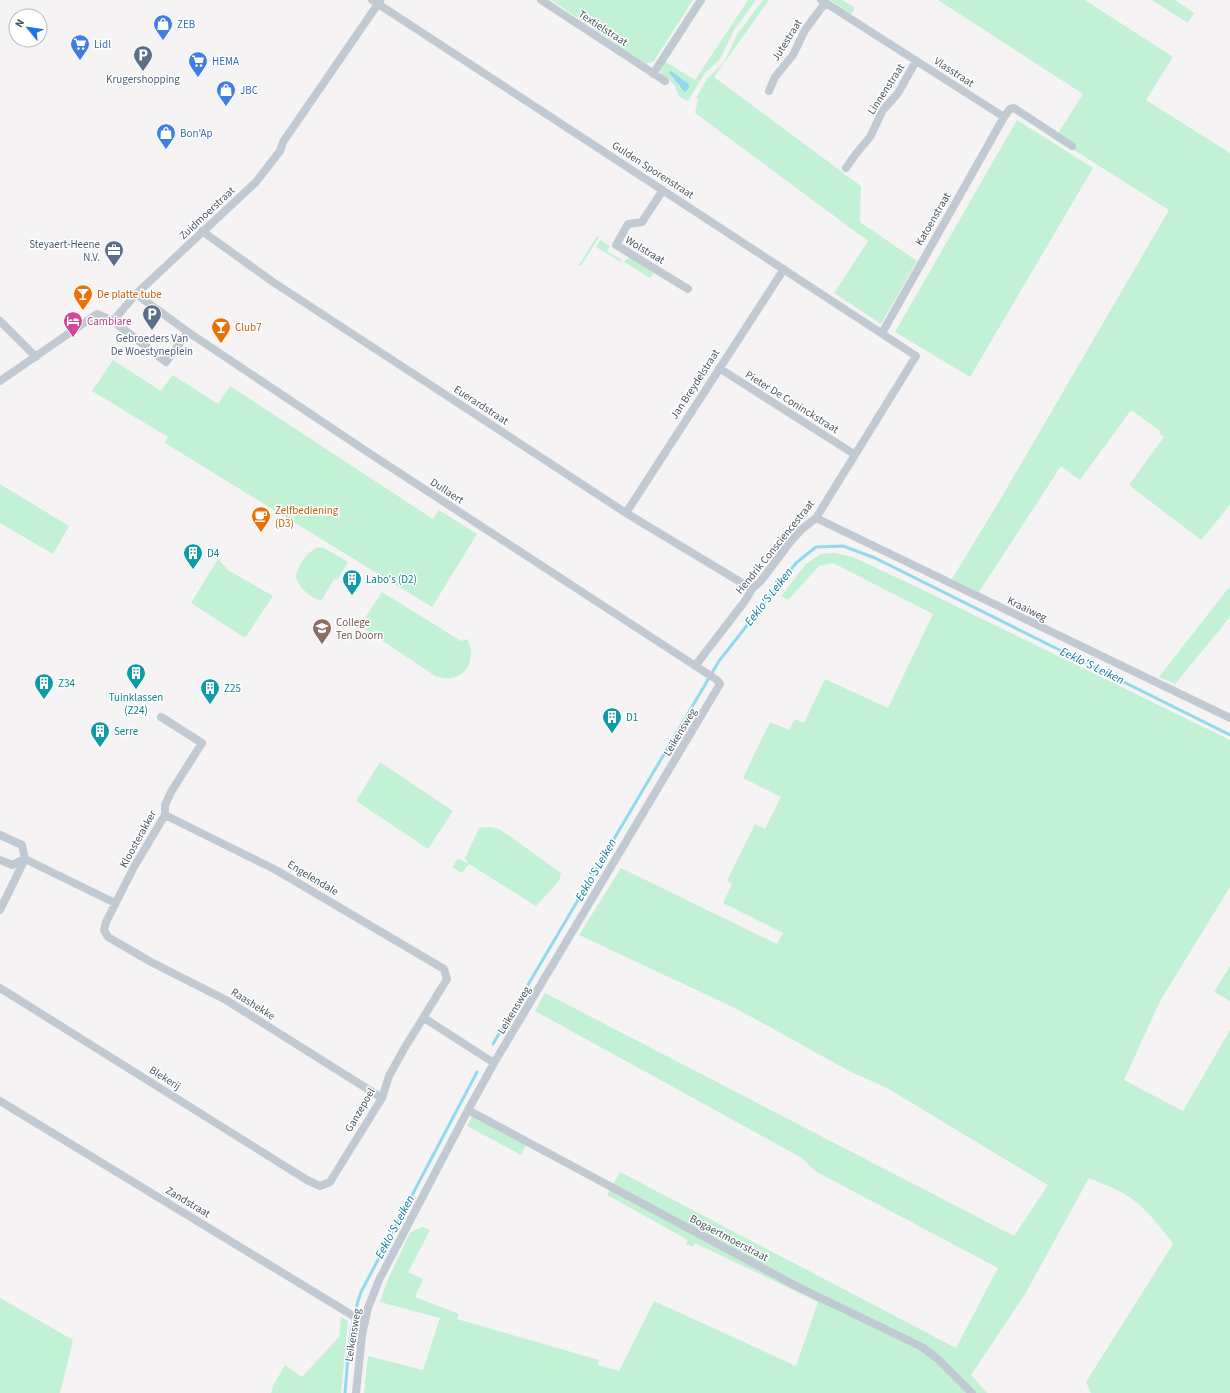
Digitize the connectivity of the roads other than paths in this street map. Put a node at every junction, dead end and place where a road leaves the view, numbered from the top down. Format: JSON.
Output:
{"nodes":[{"id":1,"x":541,"y":0,"type":"edge"},
{"id":2,"x":701,"y":0,"type":"edge"},
{"id":3,"x":377,"y":1,"type":"edge"},
{"id":4,"x":823,"y":2,"type":"edge"},
{"id":5,"x":916,"y":61,"type":"junction"},
{"id":6,"x":653,"y":74,"type":"junction"},
{"id":7,"x":665,"y":81,"type":"dead end"},
{"id":8,"x":769,"y":91,"type":"dead end"},
{"id":9,"x":1004,"y":117,"type":"junction"},
{"id":10,"x":1072,"y":146,"type":"dead end"},
{"id":11,"x":846,"y":168,"type":"dead end"},
{"id":12,"x":663,"y":190,"type":"junction"},
{"id":13,"x":202,"y":232,"type":"junction"},
{"id":14,"x":784,"y":269,"type":"junction"},
{"id":15,"x":688,"y":289,"type":"dead end"},
{"id":16,"x":136,"y":294,"type":"junction"},
{"id":17,"x":0,"y":321,"type":"edge"},
{"id":18,"x":113,"y":321,"type":"junction"},
{"id":19,"x":188,"y":332,"type":"junction"},
{"id":20,"x":882,"y":333,"type":"junction"},
{"id":21,"x":916,"y":356,"type":"joint"},
{"id":22,"x":36,"y":357,"type":"junction"},
{"id":23,"x":719,"y":368,"type":"junction"},
{"id":24,"x":0,"y":381,"type":"edge"},
{"id":25,"x":854,"y":454,"type":"junction"},
{"id":26,"x":626,"y":513,"type":"junction"},
{"id":27,"x":816,"y":518,"type":"junction"},
{"id":28,"x":752,"y":589,"type":"junction"},
{"id":29,"x":694,"y":666,"type":"junction"},
{"id":30,"x":161,"y":718,"type":"dead end"},
{"id":31,"x":1230,"y":718,"type":"edge"},
{"id":32,"x":165,"y":815,"type":"junction"},
{"id":33,"x":0,"y":835,"type":"edge"},
{"id":34,"x":25,"y":859,"type":"junction"},
{"id":35,"x":0,"y":860,"type":"edge"},
{"id":36,"x":115,"y":903,"type":"junction"},
{"id":37,"x":0,"y":910,"type":"edge"},
{"id":38,"x":108,"y":937,"type":"joint"},
{"id":39,"x":444,"y":969,"type":"joint"},
{"id":40,"x":0,"y":988,"type":"edge"},
{"id":41,"x":424,"y":1018,"type":"junction"},
{"id":42,"x":494,"y":1063,"type":"junction"},
{"id":43,"x":382,"y":1098,"type":"junction"},
{"id":44,"x":0,"y":1101,"type":"edge"},
{"id":45,"x":468,"y":1110,"type":"junction"},
{"id":46,"x":320,"y":1186,"type":"joint"},
{"id":47,"x":362,"y":1321,"type":"junction"},
{"id":48,"x":356,"y":1393,"type":"edge"},
{"id":49,"x":972,"y":1393,"type":"edge"}],
"edges":[{"from":1,"to":6,"type":"street","name":"Textielstraat"},
{"from":2,"to":6,"type":"street"},
{"from":3,"to":12,"type":"street","name":"Gulden Sporenstraat"},
{"from":3,"to":13,"type":"street","name":"Zuidmoerstraat"},
{"from":4,"to":5,"type":"street","name":"Vlasstraat"},
{"from":4,"to":8,"type":"street","name":"Jutestraat"},
{"from":5,"to":9,"type":"street","name":"Vlasstraat"},
{"from":5,"to":11,"type":"street","name":"Linnenstraat"},
{"from":6,"to":7,"type":"street","name":"Textielstraat"},
{"from":9,"to":10,"type":"street"},
{"from":9,"to":20,"type":"street","name":"Katoenstraat"},
{"from":12,"to":14,"type":"street","name":"Gulden Sporenstraat"},
{"from":12,"to":15,"type":"street","name":"Wolstraat"},
{"from":13,"to":16,"type":"street","name":"Zuidmoerstraat"},
{"from":13,"to":26,"type":"street","name":"Euerardstraat"},
{"from":14,"to":20,"type":"street","name":"Gulden Sporenstraat"},
{"from":14,"to":23,"type":"street","name":"Jan Breydelstraat"},
{"from":16,"to":18,"type":"street","name":"Zuidmoerstraat"},
{"from":16,"to":19,"type":"street"},
{"from":17,"to":22,"type":"street"},
{"from":18,"to":19,"type":"street"},
{"from":18,"to":22,"type":"street"},
{"from":19,"to":29,"type":"street","name":"Dullaert"},
{"from":20,"to":21,"type":"street","name":"Gulden Sporenstraat"},
{"from":21,"to":25,"type":"street","name":"Hendrik Consciencestraat"},
{"from":22,"to":24,"type":"street"},
{"from":23,"to":25,"type":"street","name":"Pieter De Coninckstraat"},
{"from":23,"to":26,"type":"street","name":"Jan Breydelstraat"},
{"from":25,"to":27,"type":"street","name":"Hendrik Consciencestraat"},
{"from":26,"to":28,"type":"street","name":"Euerardstraat"},
{"from":27,"to":28,"type":"street","name":"Hendrik Consciencestraat"},
{"from":27,"to":31,"type":"street","name":"Kraaiweg"},
{"from":28,"to":29,"type":"street","name":"Hendrik Consciencestraat"},
{"from":29,"to":42,"type":"street","name":"Leikensweg"},
{"from":30,"to":32,"type":"street","name":"Kloosterakker"},
{"from":32,"to":36,"type":"street","name":"Kloosterakker"},
{"from":32,"to":39,"type":"street","name":"Engelendale"},
{"from":33,"to":34,"type":"street"},
{"from":34,"to":35,"type":"street"},
{"from":34,"to":36,"type":"street"},
{"from":34,"to":37,"type":"street"},
{"from":36,"to":38,"type":"street","name":"Kloosterakker"},
{"from":38,"to":43,"type":"street","name":"Raashekke"},
{"from":39,"to":41,"type":"street","name":"Ganzepoel"},
{"from":40,"to":46,"type":"street","name":"Blekerij"},
{"from":41,"to":42,"type":"street"},
{"from":41,"to":43,"type":"street","name":"Ganzepoel"},
{"from":42,"to":45,"type":"street","name":"Leikensweg"},
{"from":43,"to":46,"type":"street","name":"Ganzepoel"},
{"from":44,"to":47,"type":"street","name":"Zandstraat"},
{"from":45,"to":47,"type":"street","name":"Leikensweg"},
{"from":45,"to":49,"type":"street","name":"Bogaertmoerstraat"},
{"from":47,"to":48,"type":"street","name":"Leikensweg"}]}
